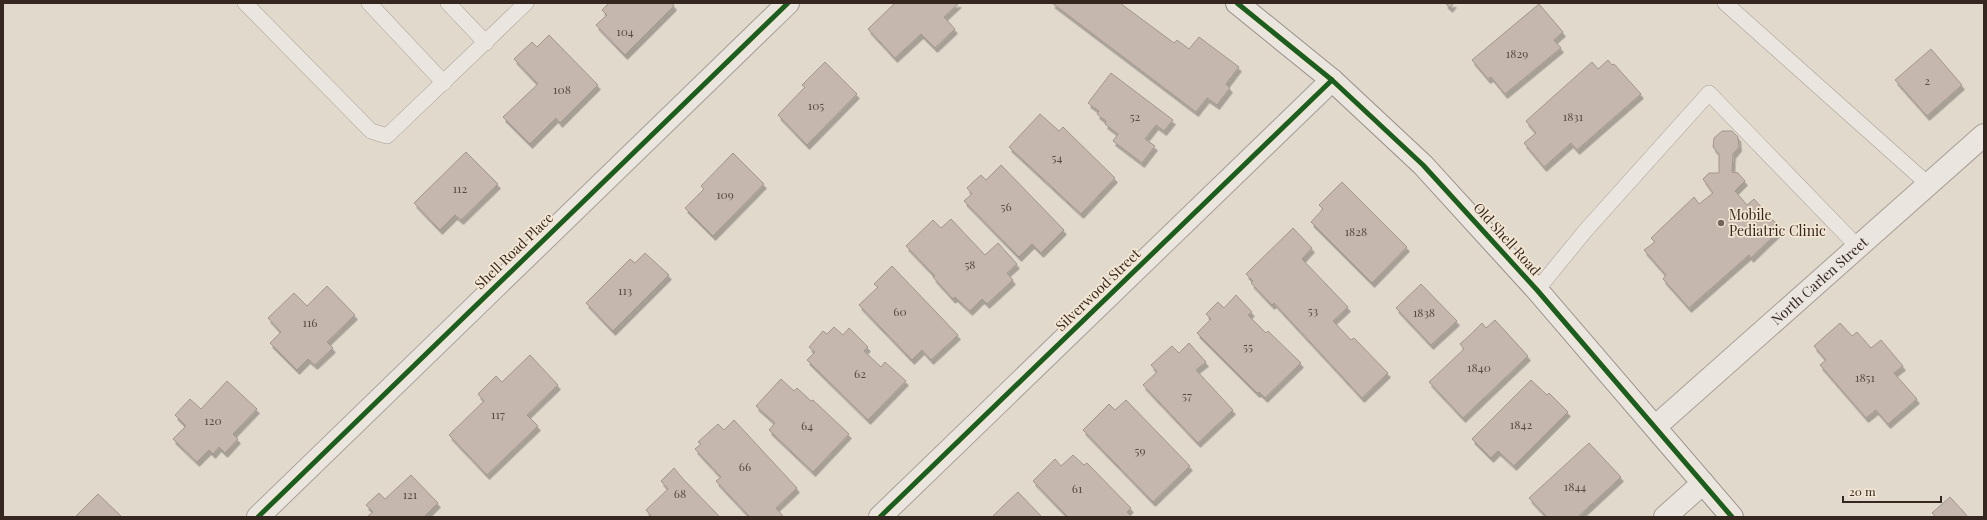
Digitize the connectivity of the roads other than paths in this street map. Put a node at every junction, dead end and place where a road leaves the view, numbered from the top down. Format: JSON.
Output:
{"nodes":[{"id":1,"x":245,"y":3,"type":"edge"},
{"id":2,"x":369,"y":3,"type":"edge"},
{"id":3,"x":448,"y":3,"type":"edge"},
{"id":4,"x":526,"y":3,"type":"edge"},
{"id":5,"x":788,"y":3,"type":"edge"},
{"id":6,"x":1237,"y":3,"type":"edge"},
{"id":7,"x":1725,"y":3,"type":"edge"},
{"id":8,"x":486,"y":43,"type":"junction"},
{"id":9,"x":1332,"y":80,"type":"junction"},
{"id":10,"x":444,"y":82,"type":"junction"},
{"id":11,"x":1984,"y":135,"type":"edge"},
{"id":12,"x":1929,"y":184,"type":"junction"},
{"id":13,"x":1858,"y":247,"type":"junction"},
{"id":14,"x":1537,"y":290,"type":"junction"},
{"id":15,"x":1655,"y":426,"type":"junction"},
{"id":16,"x":1703,"y":483,"type":"junction"},
{"id":17,"x":258,"y":517,"type":"edge"},
{"id":18,"x":880,"y":517,"type":"edge"},
{"id":19,"x":1665,"y":517,"type":"edge"},
{"id":20,"x":1732,"y":517,"type":"edge"}],
"edges":[{"from":1,"to":10,"type":"lane"},
{"from":2,"to":10,"type":"lane"},
{"from":3,"to":8,"type":"lane"},
{"from":4,"to":8,"type":"lane"},
{"from":5,"to":17,"type":"street","name":"Shell Road Place"},
{"from":6,"to":9,"type":"street","name":"Old Shell Road"},
{"from":7,"to":12,"type":"lane"},
{"from":8,"to":10,"type":"lane"},
{"from":9,"to":14,"type":"street","name":"Old Shell Road"},
{"from":9,"to":18,"type":"street","name":"Silverwood Street"},
{"from":11,"to":12,"type":"street","name":"North Carlen Street"},
{"from":12,"to":13,"type":"street","name":"North Carlen Street"},
{"from":13,"to":14,"type":"lane"},
{"from":13,"to":15,"type":"street","name":"North Carlen Street"},
{"from":14,"to":15,"type":"street","name":"Old Shell Road"},
{"from":15,"to":16,"type":"street","name":"Old Shell Road"},
{"from":16,"to":19,"type":"street"},
{"from":16,"to":20,"type":"street","name":"Old Shell Road"}]}
